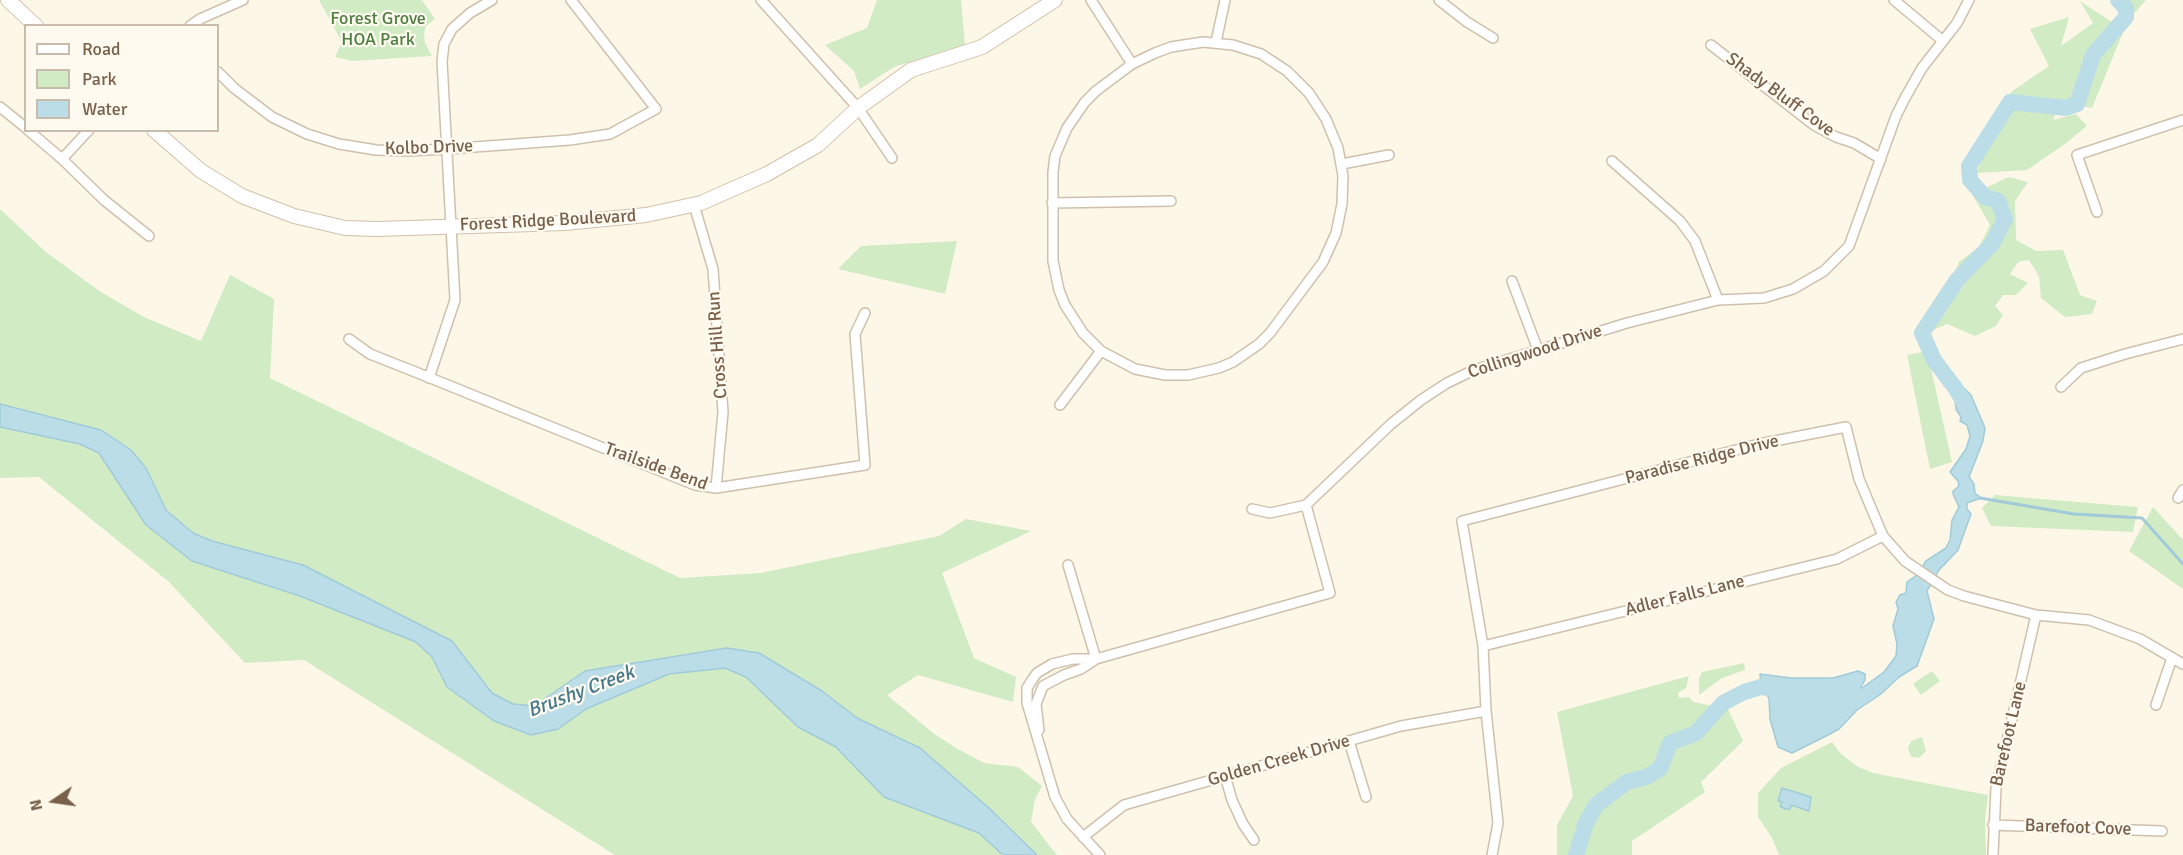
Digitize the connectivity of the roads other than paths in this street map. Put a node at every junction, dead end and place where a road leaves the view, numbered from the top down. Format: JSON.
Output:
{"nodes":[{"id":1,"x":243,"y":0,"type":"edge"},
{"id":2,"x":492,"y":0,"type":"edge"},
{"id":3,"x":571,"y":0,"type":"edge"},
{"id":4,"x":1055,"y":0,"type":"edge"},
{"id":5,"x":1091,"y":0,"type":"edge"},
{"id":6,"x":1225,"y":0,"type":"edge"},
{"id":7,"x":1439,"y":0,"type":"edge"},
{"id":8,"x":1894,"y":0,"type":"edge"},
{"id":9,"x":1969,"y":0,"type":"edge"},
{"id":10,"x":11,"y":1,"type":"edge"},
{"id":11,"x":762,"y":1,"type":"edge"},
{"id":12,"x":34,"y":24,"type":"edge"},
{"id":13,"x":193,"y":24,"type":"edge"},
{"id":14,"x":1493,"y":38,"type":"dead end"},
{"id":15,"x":1942,"y":41,"type":"junction"},
{"id":16,"x":1216,"y":42,"type":"junction"},
{"id":17,"x":1712,"y":45,"type":"dead end"},
{"id":18,"x":1132,"y":64,"type":"junction"},
{"id":19,"x":219,"y":73,"type":"edge"},
{"id":20,"x":0,"y":107,"type":"edge"},
{"id":21,"x":858,"y":108,"type":"junction"},
{"id":22,"x":2183,"y":120,"type":"edge"},
{"id":23,"x":24,"y":127,"type":"edge"},
{"id":24,"x":30,"y":132,"type":"edge"},
{"id":25,"x":87,"y":132,"type":"edge"},
{"id":26,"x":156,"y":132,"type":"edge"},
{"id":27,"x":447,"y":149,"type":"junction"},
{"id":28,"x":1389,"y":155,"type":"dead end"},
{"id":29,"x":892,"y":158,"type":"dead end"},
{"id":30,"x":62,"y":159,"type":"junction"},
{"id":31,"x":1881,"y":159,"type":"junction"},
{"id":32,"x":1612,"y":161,"type":"dead end"},
{"id":33,"x":1342,"y":164,"type":"junction"},
{"id":34,"x":1171,"y":201,"type":"dead end"},
{"id":35,"x":1052,"y":202,"type":"junction"},
{"id":36,"x":694,"y":205,"type":"junction"},
{"id":37,"x":2097,"y":212,"type":"dead end"},
{"id":38,"x":452,"y":226,"type":"junction"},
{"id":39,"x":149,"y":236,"type":"dead end"},
{"id":40,"x":1512,"y":281,"type":"dead end"},
{"id":41,"x":1718,"y":300,"type":"junction"},
{"id":42,"x":865,"y":313,"type":"dead end"},
{"id":43,"x":349,"y":339,"type":"dead end"},
{"id":44,"x":2183,"y":339,"type":"edge"},
{"id":45,"x":1538,"y":350,"type":"junction"},
{"id":46,"x":1101,"y":351,"type":"junction"},
{"id":47,"x":429,"y":378,"type":"junction"},
{"id":48,"x":2061,"y":387,"type":"dead end"},
{"id":49,"x":1060,"y":405,"type":"dead end"},
{"id":50,"x":716,"y":488,"type":"junction"},
{"id":51,"x":2183,"y":490,"type":"edge"},
{"id":52,"x":2178,"y":498,"type":"dead end"},
{"id":53,"x":1306,"y":505,"type":"junction"},
{"id":54,"x":1252,"y":509,"type":"dead end"},
{"id":55,"x":1883,"y":536,"type":"junction"},
{"id":56,"x":1068,"y":566,"type":"dead end"},
{"id":57,"x":2036,"y":615,"type":"junction"},
{"id":58,"x":1483,"y":646,"type":"junction"},
{"id":59,"x":1096,"y":658,"type":"junction"},
{"id":60,"x":2172,"y":658,"type":"junction"},
{"id":61,"x":2183,"y":664,"type":"edge"},
{"id":62,"x":2156,"y":705,"type":"dead end"},
{"id":63,"x":1486,"y":711,"type":"junction"},
{"id":64,"x":1349,"y":741,"type":"junction"},
{"id":65,"x":1041,"y":749,"type":"junction"},
{"id":66,"x":1225,"y":776,"type":"junction"},
{"id":67,"x":1366,"y":796,"type":"dead end"},
{"id":68,"x":1993,"y":825,"type":"junction"},
{"id":69,"x":2162,"y":831,"type":"dead end"},
{"id":70,"x":1083,"y":837,"type":"junction"},
{"id":71,"x":1254,"y":840,"type":"dead end"},
{"id":72,"x":1100,"y":855,"type":"edge"},
{"id":73,"x":1492,"y":855,"type":"edge"},
{"id":74,"x":1993,"y":855,"type":"edge"}],
"edges":[{"from":1,"to":13,"type":"street"},
{"from":2,"to":27,"type":"street"},
{"from":3,"to":27,"type":"street","name":"Kolbo Drive"},
{"from":4,"to":21,"type":"street","name":"Forest Ridge Boulevard"},
{"from":5,"to":18,"type":"street"},
{"from":6,"to":16,"type":"street"},
{"from":7,"to":14,"type":"street"},
{"from":8,"to":15,"type":"street"},
{"from":9,"to":15,"type":"street","name":"Collingwood Drive"},
{"from":10,"to":12,"type":"street"},
{"from":11,"to":21,"type":"street"},
{"from":15,"to":31,"type":"street","name":"Collingwood Drive"},
{"from":16,"to":18,"type":"street"},
{"from":16,"to":33,"type":"street"},
{"from":17,"to":31,"type":"street","name":"Shady Bluff Cove"},
{"from":18,"to":35,"type":"street"},
{"from":19,"to":27,"type":"street","name":"Kolbo Drive"},
{"from":20,"to":23,"type":"street"},
{"from":21,"to":29,"type":"street"},
{"from":21,"to":36,"type":"street","name":"Forest Ridge Boulevard"},
{"from":22,"to":37,"type":"street"},
{"from":24,"to":30,"type":"street"},
{"from":25,"to":30,"type":"street"},
{"from":26,"to":38,"type":"street","name":"Forest Ridge Boulevard"},
{"from":27,"to":38,"type":"street"},
{"from":28,"to":33,"type":"street"},
{"from":30,"to":39,"type":"street"},
{"from":31,"to":41,"type":"street","name":"Collingwood Drive"},
{"from":32,"to":41,"type":"street"},
{"from":33,"to":46,"type":"street"},
{"from":34,"to":35,"type":"street"},
{"from":35,"to":46,"type":"street"},
{"from":36,"to":38,"type":"street","name":"Forest Ridge Boulevard"},
{"from":36,"to":50,"type":"street","name":"Cross Hill Run"},
{"from":38,"to":47,"type":"street"},
{"from":40,"to":45,"type":"street"},
{"from":41,"to":45,"type":"street","name":"Collingwood Drive"},
{"from":42,"to":50,"type":"street","name":"Trailside Bend"},
{"from":43,"to":47,"type":"street","name":"Trailside Bend"},
{"from":44,"to":48,"type":"street"},
{"from":45,"to":53,"type":"street","name":"Collingwood Drive"},
{"from":46,"to":49,"type":"street"},
{"from":47,"to":50,"type":"street","name":"Trailside Bend"},
{"from":51,"to":52,"type":"street"},
{"from":53,"to":54,"type":"street"},
{"from":53,"to":59,"type":"street"},
{"from":55,"to":57,"type":"street","name":"Paradise Ridge Drive"},
{"from":55,"to":58,"type":"street","name":"Adler Falls Lane"},
{"from":55,"to":58,"type":"street","name":"Paradise Ridge Drive"},
{"from":56,"to":59,"type":"street"},
{"from":57,"to":60,"type":"street","name":"Paradise Ridge Drive"},
{"from":57,"to":68,"type":"street","name":"Barefoot Lane"},
{"from":58,"to":63,"type":"street","name":"Paradise Ridge Drive"},
{"from":59,"to":65,"type":"street"},
{"from":59,"to":65,"type":"street"},
{"from":60,"to":61,"type":"street","name":"Paradise Ridge Drive"},
{"from":60,"to":62,"type":"street"},
{"from":63,"to":64,"type":"street","name":"Golden Creek Drive"},
{"from":63,"to":73,"type":"street","name":"Paradise Ridge Drive"},
{"from":64,"to":66,"type":"street","name":"Golden Creek Drive"},
{"from":64,"to":67,"type":"street"},
{"from":65,"to":70,"type":"street"},
{"from":66,"to":70,"type":"street","name":"Golden Creek Drive"},
{"from":66,"to":71,"type":"street"},
{"from":68,"to":69,"type":"street","name":"Barefoot Cove"},
{"from":68,"to":74,"type":"street","name":"Barefoot Lane"},
{"from":70,"to":72,"type":"street"}]}
